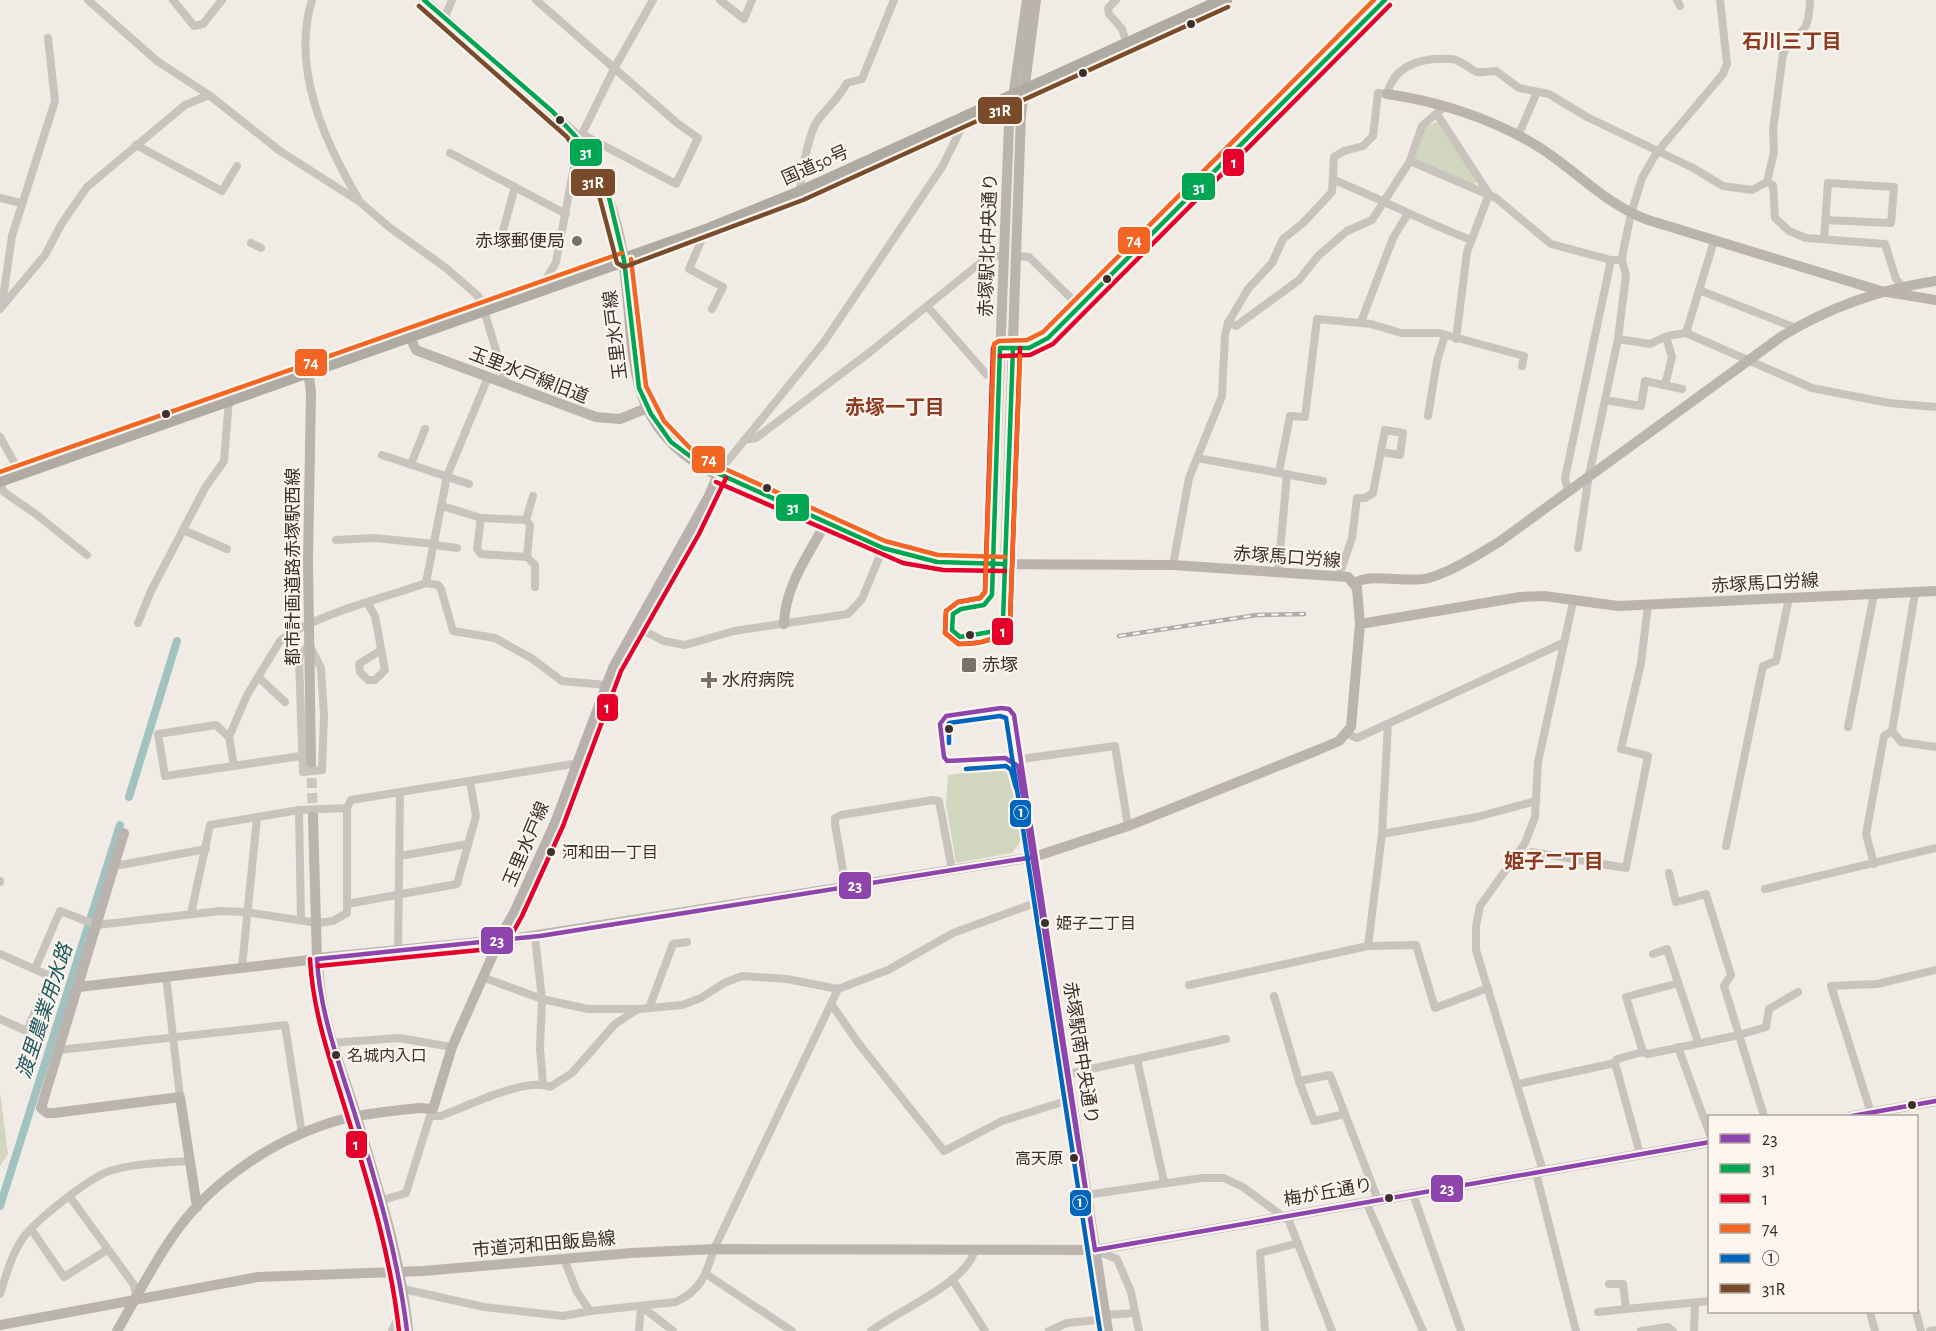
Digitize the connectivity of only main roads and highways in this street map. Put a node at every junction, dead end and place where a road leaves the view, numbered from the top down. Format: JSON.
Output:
{"nodes":[{"id":1,"x":1225,"y":0,"type":"edge"},
{"id":2,"x":624,"y":260,"type":"junction"},
{"id":3,"x":0,"y":481,"type":"edge"},
{"id":4,"x":407,"y":1331,"type":"edge"}],
"edges":[{"from":1,"to":2,"type":"highway","name":"国道50号"},
{"from":2,"to":3,"type":"highway","name":"国道50号"},
{"from":2,"to":4,"type":"main road","name":"玉里水戸線"}]}
